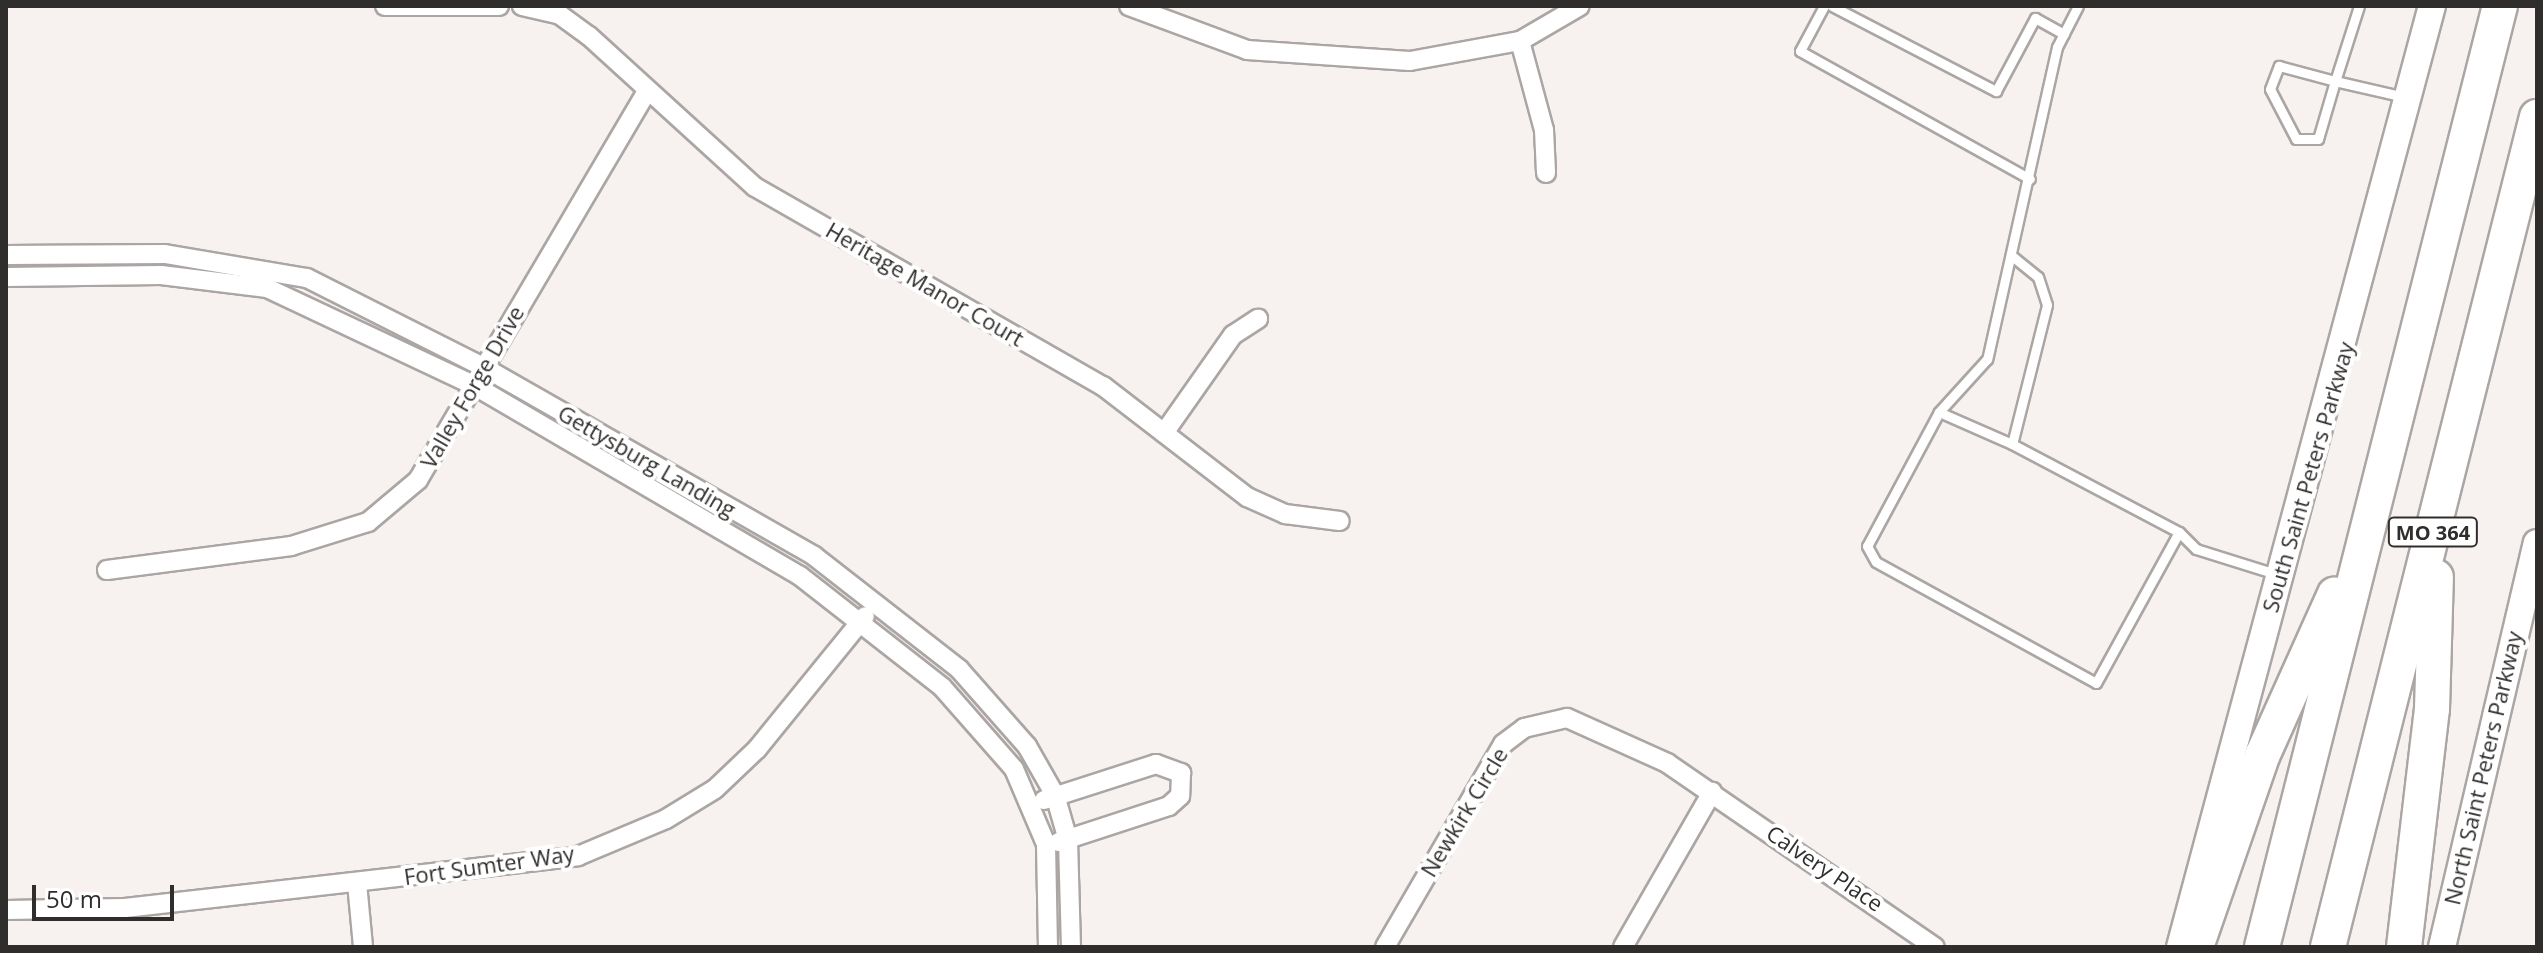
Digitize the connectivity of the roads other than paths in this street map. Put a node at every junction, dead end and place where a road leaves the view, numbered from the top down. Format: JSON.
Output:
{"nodes":[{"id":1,"x":385,"y":6,"type":"edge"},
{"id":2,"x":499,"y":6,"type":"edge"},
{"id":3,"x":1129,"y":6,"type":"edge"},
{"id":4,"x":1580,"y":6,"type":"edge"},
{"id":5,"x":1824,"y":6,"type":"edge"},
{"id":6,"x":1832,"y":6,"type":"edge"},
{"id":7,"x":2078,"y":6,"type":"edge"},
{"id":8,"x":2432,"y":6,"type":"edge"},
{"id":9,"x":2500,"y":6,"type":"edge"},
{"id":10,"x":530,"y":7,"type":"edge"},
{"id":11,"x":2357,"y":7,"type":"edge"},
{"id":12,"x":2064,"y":34,"type":"junction"},
{"id":13,"x":1520,"y":41,"type":"junction"},
{"id":14,"x":2335,"y":81,"type":"junction"},
{"id":15,"x":647,"y":92,"type":"junction"},
{"id":16,"x":2409,"y":98,"type":"junction"},
{"id":17,"x":2537,"y":117,"type":"edge"},
{"id":18,"x":1546,"y":173,"type":"dead end"},
{"id":19,"x":2030,"y":179,"type":"junction"},
{"id":20,"x":6,"y":255,"type":"edge"},
{"id":21,"x":2012,"y":256,"type":"junction"},
{"id":22,"x":6,"y":277,"type":"edge"},
{"id":23,"x":1258,"y":319,"type":"dead end"},
{"id":24,"x":485,"y":368,"type":"junction"},
{"id":25,"x":475,"y":386,"type":"junction"},
{"id":26,"x":1939,"y":412,"type":"junction"},
{"id":27,"x":1164,"y":433,"type":"junction"},
{"id":28,"x":2012,"y":444,"type":"junction"},
{"id":29,"x":2374,"y":506,"type":"junction"},
{"id":30,"x":2438,"y":510,"type":"junction"},
{"id":31,"x":1340,"y":521,"type":"dead end"},
{"id":32,"x":2179,"y":532,"type":"junction"},
{"id":33,"x":2537,"y":543,"type":"edge"},
{"id":34,"x":107,"y":570,"type":"dead end"},
{"id":35,"x":2281,"y":576,"type":"junction"},
{"id":36,"x":874,"y":604,"type":"junction"},
{"id":37,"x":859,"y":625,"type":"junction"},
{"id":38,"x":1712,"y":792,"type":"junction"},
{"id":39,"x":1055,"y":795,"type":"junction"},
{"id":40,"x":1034,"y":804,"type":"junction"},
{"id":41,"x":1068,"y":840,"type":"junction"},
{"id":42,"x":1046,"y":844,"type":"junction"},
{"id":43,"x":357,"y":883,"type":"junction"},
{"id":44,"x":6,"y":910,"type":"edge"},
{"id":45,"x":363,"y":947,"type":"edge"},
{"id":46,"x":1048,"y":947,"type":"edge"},
{"id":47,"x":1071,"y":947,"type":"edge"},
{"id":48,"x":1385,"y":947,"type":"edge"},
{"id":49,"x":1623,"y":947,"type":"edge"},
{"id":50,"x":1935,"y":947,"type":"edge"},
{"id":51,"x":2180,"y":947,"type":"edge"},
{"id":52,"x":2196,"y":947,"type":"edge"},
{"id":53,"x":2262,"y":947,"type":"edge"},
{"id":54,"x":2328,"y":947,"type":"edge"},
{"id":55,"x":2404,"y":947,"type":"edge"},
{"id":56,"x":2442,"y":947,"type":"edge"}],
"edges":[{"from":1,"to":2,"type":"street"},
{"from":3,"to":13,"type":"street"},
{"from":4,"to":13,"type":"street"},
{"from":5,"to":19,"type":"lane"},
{"from":6,"to":12,"type":"lane"},
{"from":7,"to":12,"type":"lane"},
{"from":8,"to":16,"type":"main road","name":"South Saint Peters Parkway"},
{"from":9,"to":29,"type":"highway","number":"MO 364"},
{"from":10,"to":15,"type":"street","name":"Heritage Manor Court"},
{"from":11,"to":14,"type":"lane"},
{"from":12,"to":19,"type":"lane"},
{"from":13,"to":18,"type":"street"},
{"from":14,"to":14,"type":"lane"},
{"from":14,"to":16,"type":"lane"},
{"from":15,"to":24,"type":"street","name":"Valley Forge Drive"},
{"from":15,"to":27,"type":"street","name":"Heritage Manor Court"},
{"from":16,"to":35,"type":"main road","name":"South Saint Peters Parkway"},
{"from":17,"to":30,"type":"highway","number":"MO 364"},
{"from":19,"to":21,"type":"lane"},
{"from":20,"to":24,"type":"street","name":"Gettysburg Landing"},
{"from":21,"to":26,"type":"lane"},
{"from":21,"to":28,"type":"lane"},
{"from":22,"to":25,"type":"street","name":"Gettysburg Landing"},
{"from":23,"to":27,"type":"street"},
{"from":24,"to":25,"type":"street","name":"Valley Forge Drive"},
{"from":24,"to":36,"type":"street","name":"Gettysburg Landing"},
{"from":25,"to":34,"type":"street","name":"Valley Forge Drive"},
{"from":25,"to":37,"type":"street","name":"Gettysburg Landing"},
{"from":26,"to":28,"type":"lane"},
{"from":26,"to":32,"type":"lane"},
{"from":27,"to":31,"type":"street","name":"Heritage Manor Court"},
{"from":28,"to":32,"type":"lane"},
{"from":29,"to":52,"type":"highway"},
{"from":29,"to":53,"type":"highway","number":"MO 364"},
{"from":30,"to":54,"type":"highway","number":"MO 364"},
{"from":30,"to":55,"type":"highway"},
{"from":32,"to":35,"type":"lane"},
{"from":33,"to":56,"type":"main road","name":"North Saint Peters Parkway"},
{"from":35,"to":51,"type":"main road","name":"South Saint Peters Parkway"},
{"from":36,"to":37,"type":"street","name":"Fort Sumter Way"},
{"from":36,"to":39,"type":"street","name":"Gettysburg Landing"},
{"from":37,"to":40,"type":"street","name":"Gettysburg Landing"},
{"from":37,"to":43,"type":"street","name":"Fort Sumter Way"},
{"from":38,"to":48,"type":"street","name":"Newkirk Circle"},
{"from":38,"to":49,"type":"street"},
{"from":38,"to":50,"type":"street","name":"Calvery Place"},
{"from":39,"to":40,"type":"street"},
{"from":39,"to":41,"type":"street","name":"Gettysburg Landing"},
{"from":39,"to":41,"type":"street"},
{"from":40,"to":42,"type":"street","name":"Gettysburg Landing"},
{"from":41,"to":42,"type":"street"},
{"from":41,"to":47,"type":"street","name":"Gettysburg Landing"},
{"from":42,"to":46,"type":"street","name":"Gettysburg Landing"},
{"from":43,"to":44,"type":"street","name":"Fort Sumter Way"},
{"from":43,"to":45,"type":"street"}]}
